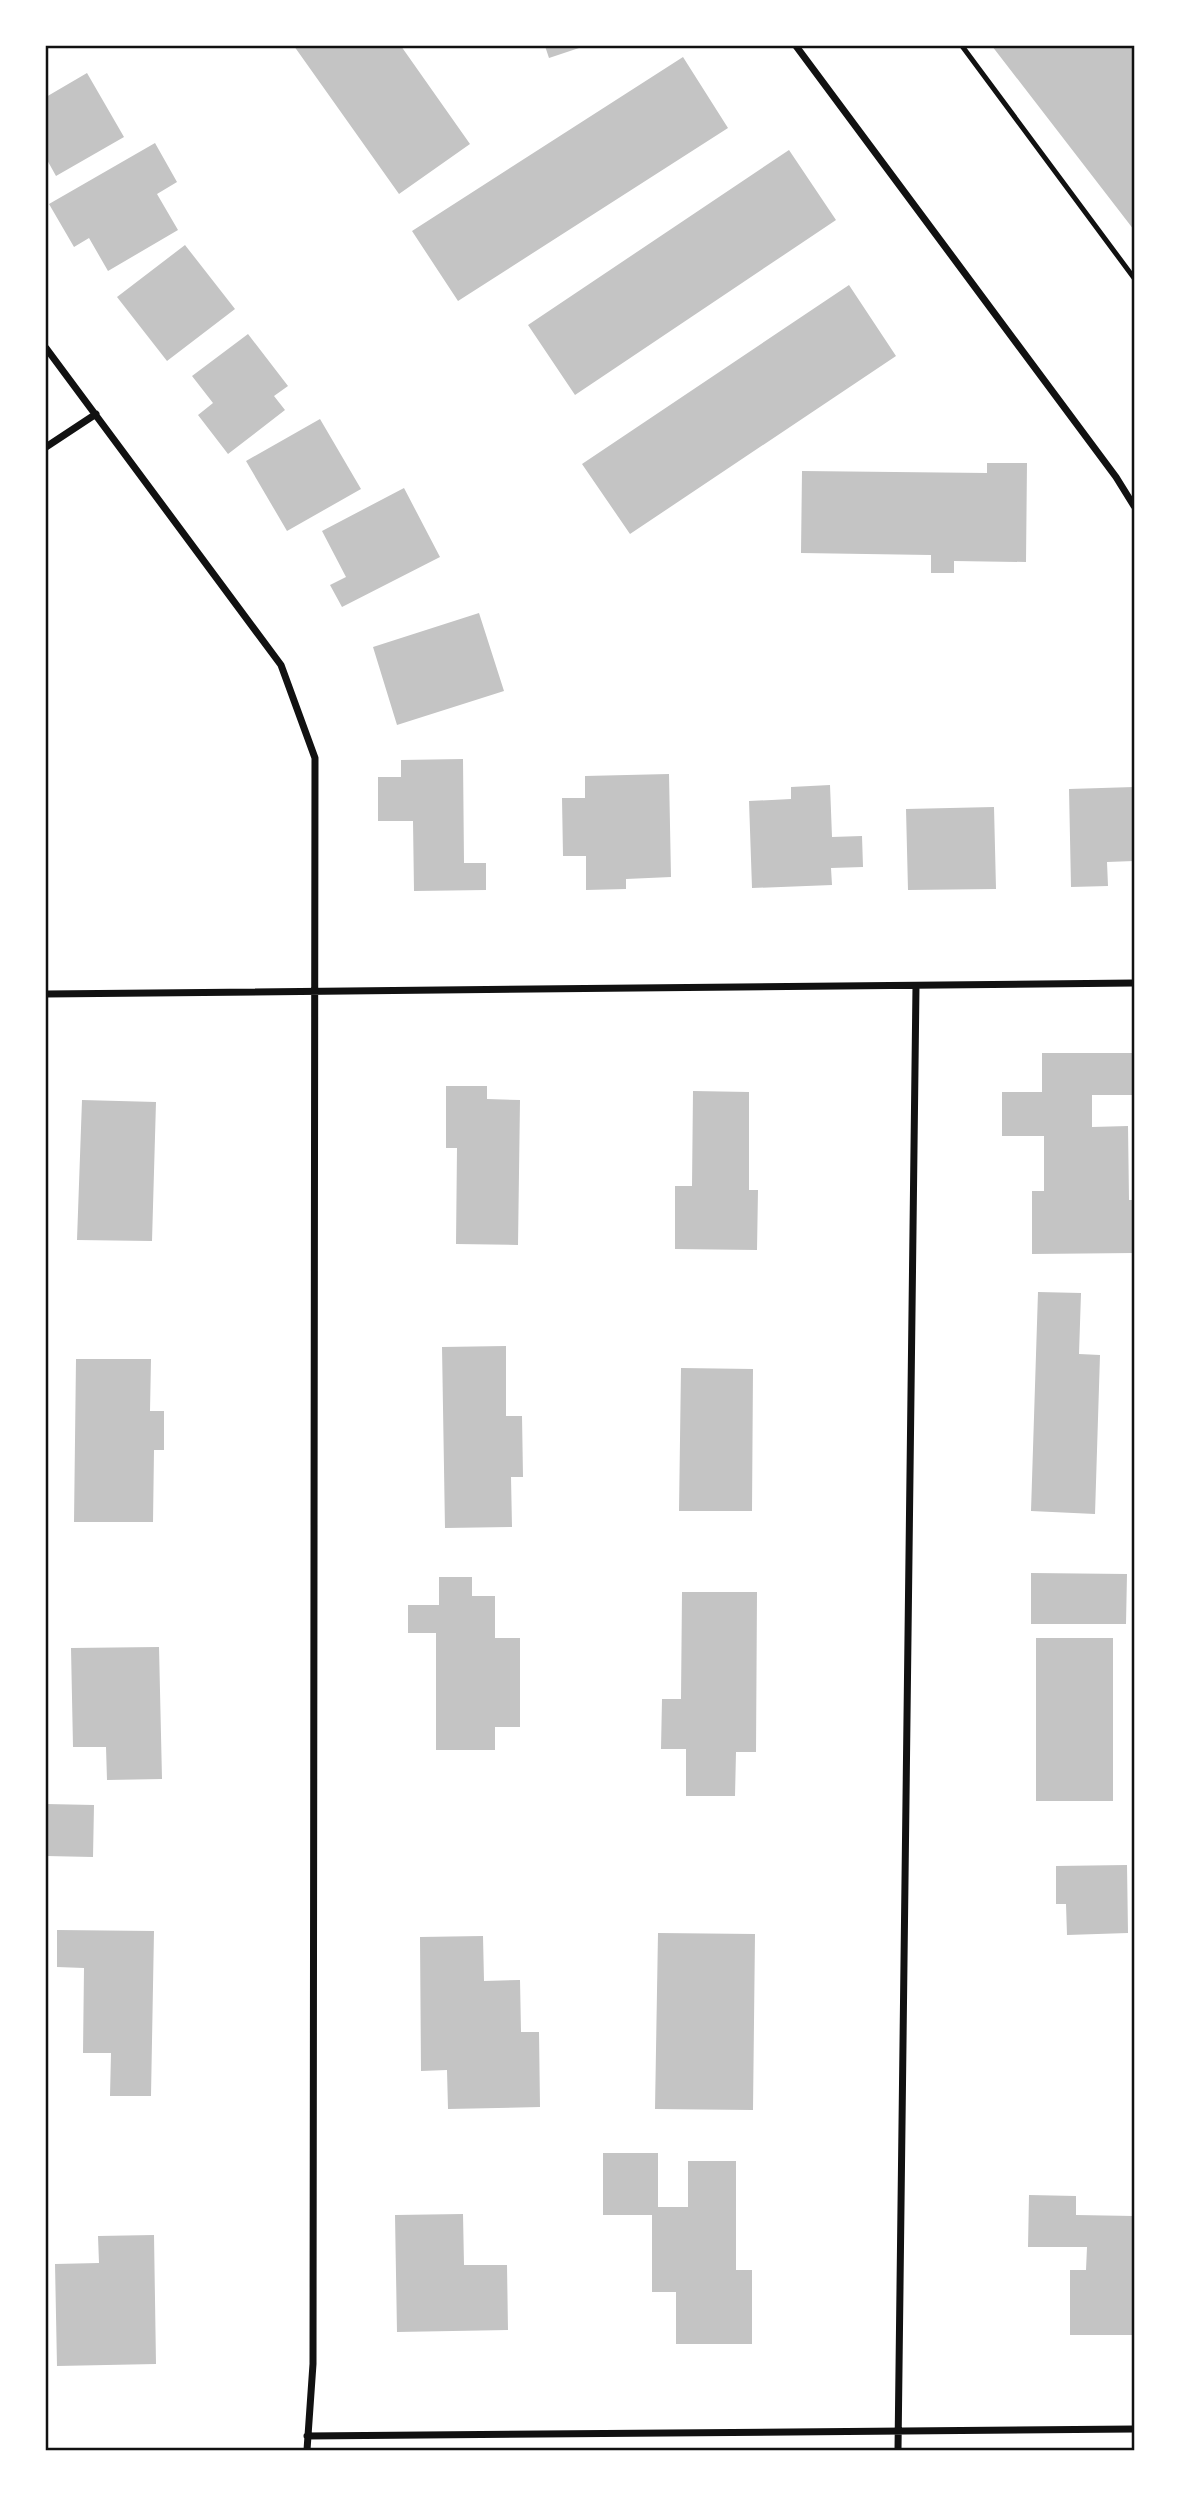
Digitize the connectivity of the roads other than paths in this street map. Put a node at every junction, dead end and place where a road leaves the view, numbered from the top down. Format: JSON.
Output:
{"nodes":[{"id":1,"x":796,"y":46,"type":"edge"},
{"id":2,"x":962,"y":46,"type":"edge"},
{"id":3,"x":1135,"y":278,"type":"edge"},
{"id":4,"x":46,"y":348,"type":"edge"},
{"id":5,"x":96,"y":414,"type":"junction"},
{"id":6,"x":46,"y":447,"type":"edge"},
{"id":7,"x":1135,"y":506,"type":"edge"},
{"id":8,"x":1135,"y":983,"type":"edge"},
{"id":9,"x":916,"y":986,"type":"junction"},
{"id":10,"x":315,"y":992,"type":"junction"},
{"id":11,"x":46,"y":995,"type":"edge"},
{"id":12,"x":1135,"y":2429,"type":"edge"},
{"id":13,"x":898,"y":2431,"type":"junction"},
{"id":14,"x":307,"y":2436,"type":"junction"},
{"id":15,"x":307,"y":2451,"type":"edge"},
{"id":16,"x":898,"y":2451,"type":"edge"}],
"edges":[{"from":1,"to":7,"type":"street"},
{"from":2,"to":3,"type":"lane"},
{"from":4,"to":5,"type":"street"},
{"from":5,"to":6,"type":"street"},
{"from":5,"to":10,"type":"street"},
{"from":8,"to":9,"type":"street"},
{"from":9,"to":10,"type":"street"},
{"from":9,"to":13,"type":"street"},
{"from":10,"to":11,"type":"street"},
{"from":10,"to":14,"type":"street"},
{"from":12,"to":13,"type":"street"},
{"from":13,"to":14,"type":"street"},
{"from":13,"to":16,"type":"street"},
{"from":14,"to":15,"type":"street"}]}
